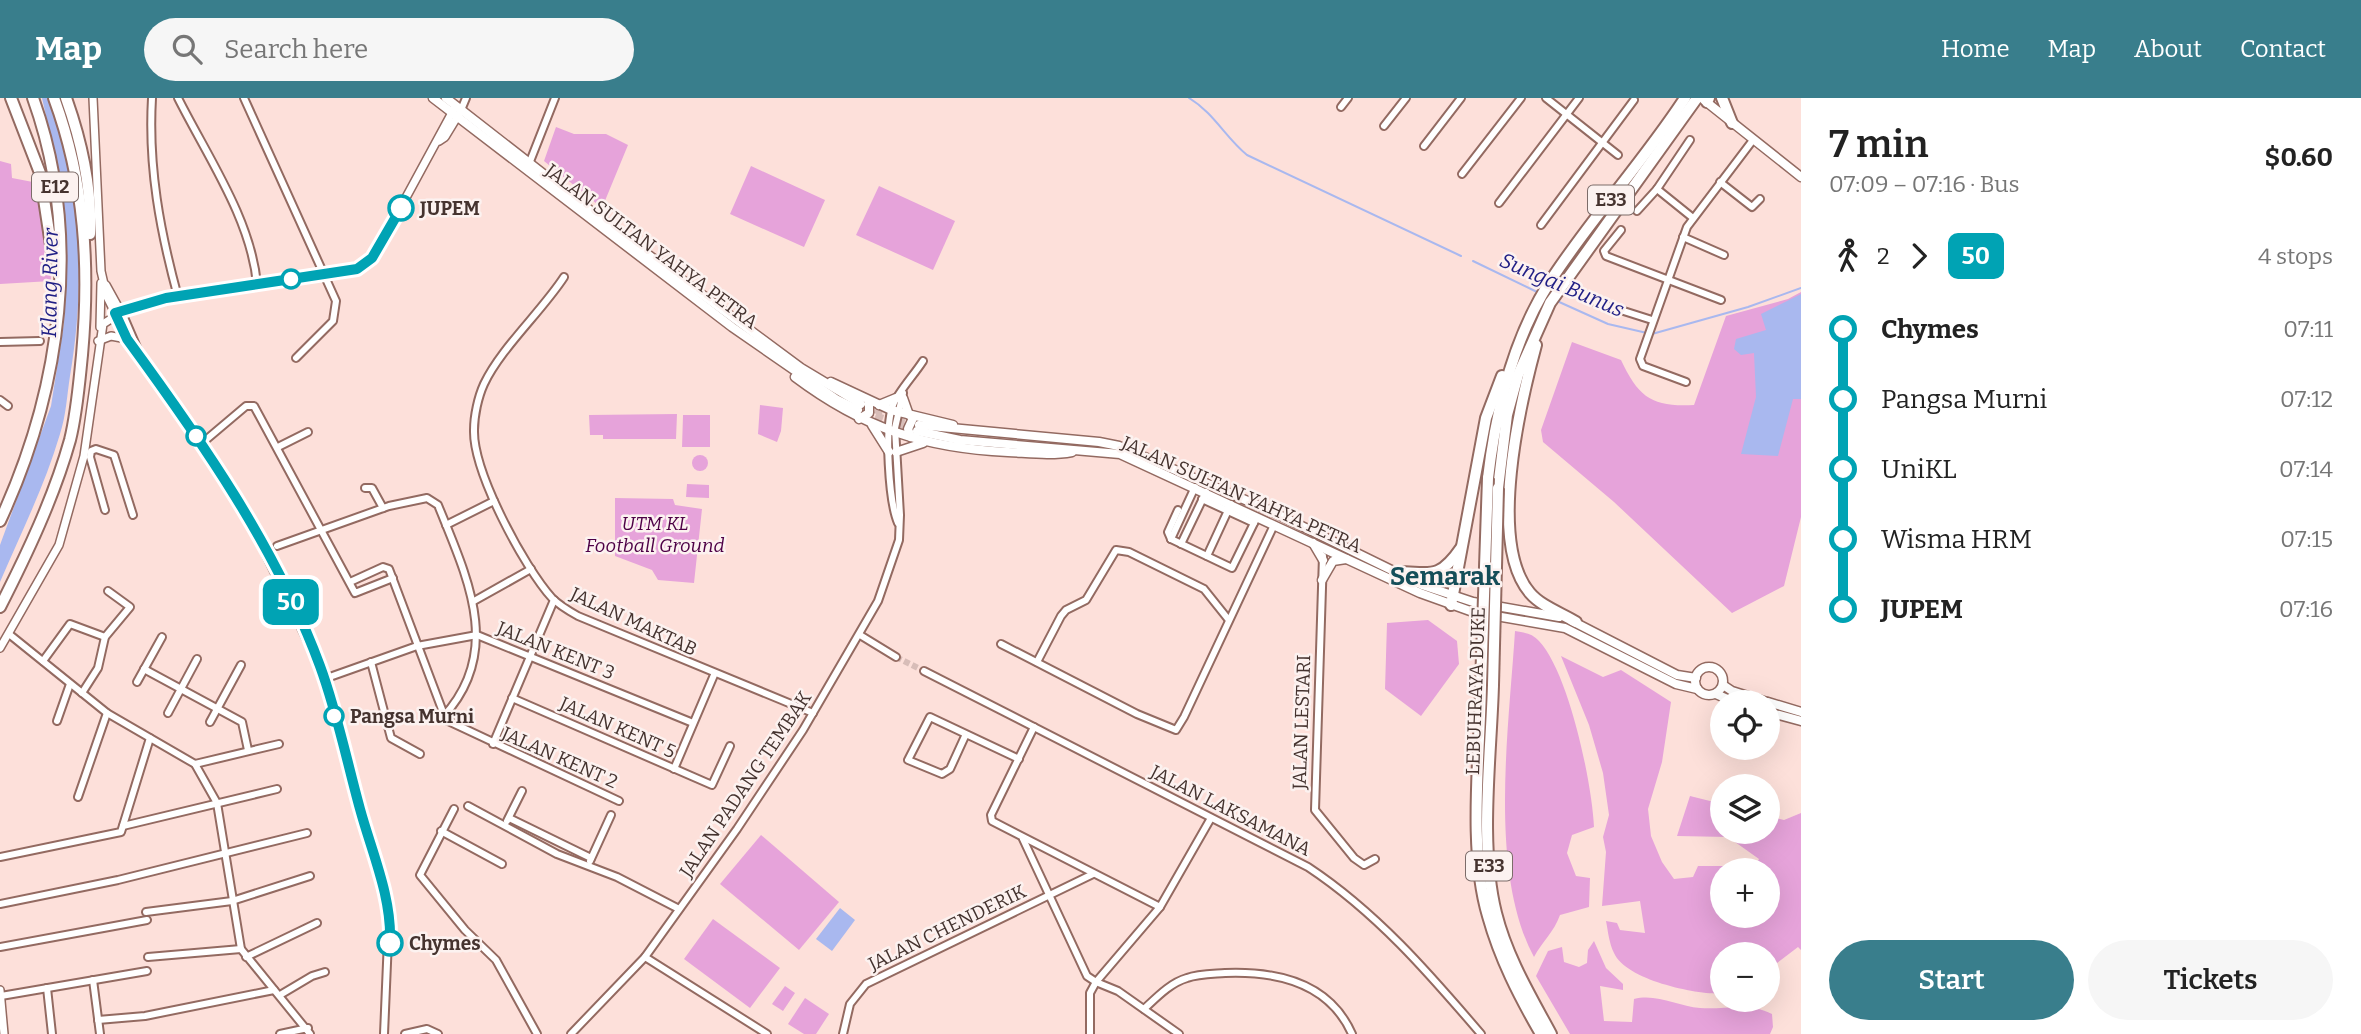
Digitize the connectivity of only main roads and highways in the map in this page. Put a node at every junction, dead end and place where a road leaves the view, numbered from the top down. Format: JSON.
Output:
{"nodes":[{"id":1,"x":11,"y":98,"type":"edge"},
{"id":2,"x":33,"y":98,"type":"edge"},
{"id":3,"x":54,"y":98,"type":"edge"},
{"id":4,"x":66,"y":98,"type":"edge"},
{"id":5,"x":433,"y":98,"type":"edge"},
{"id":6,"x":446,"y":98,"type":"edge"},
{"id":7,"x":1685,"y":98,"type":"edge"},
{"id":8,"x":1722,"y":98,"type":"edge"},
{"id":9,"x":1704,"y":99,"type":"edge"},
{"id":10,"x":457,"y":109,"type":"edge"},
{"id":11,"x":1732,"y":123,"type":"junction"},
{"id":12,"x":1674,"y":124,"type":"junction"},
{"id":13,"x":1801,"y":177,"type":"edge"},
{"id":14,"x":601,"y":224,"type":"junction"},
{"id":15,"x":87,"y":265,"type":"junction"},
{"id":16,"x":59,"y":278,"type":"junction"},
{"id":17,"x":1545,"y":301,"type":"junction"},
{"id":18,"x":1543,"y":318,"type":"junction"},
{"id":19,"x":1524,"y":331,"type":"junction"},
{"id":20,"x":759,"y":342,"type":"junction"},
{"id":21,"x":879,"y":405,"type":"junction"},
{"id":22,"x":862,"y":408,"type":"junction"},
{"id":23,"x":911,"y":416,"type":"junction"},
{"id":24,"x":872,"y":425,"type":"junction"},
{"id":25,"x":916,"y":431,"type":"junction"},
{"id":26,"x":1069,"y":439,"type":"junction"},
{"id":27,"x":926,"y":443,"type":"junction"},
{"id":28,"x":1080,"y":450,"type":"junction"},
{"id":29,"x":0,"y":521,"type":"edge"},
{"id":30,"x":1303,"y":526,"type":"junction"},
{"id":31,"x":1465,"y":540,"type":"junction"},
{"id":32,"x":1337,"y":542,"type":"junction"},
{"id":33,"x":1313,"y":543,"type":"junction"},
{"id":34,"x":1323,"y":547,"type":"junction"},
{"id":35,"x":1349,"y":559,"type":"junction"},
{"id":36,"x":1323,"y":560,"type":"road end"},
{"id":37,"x":1394,"y":572,"type":"junction"},
{"id":38,"x":1322,"y":580,"type":"road end"},
{"id":39,"x":1452,"y":601,"type":"junction"},
{"id":40,"x":0,"y":607,"type":"edge"},
{"id":41,"x":1576,"y":622,"type":"junction"},
{"id":42,"x":1696,"y":678,"type":"junction"},
{"id":43,"x":1487,"y":685,"type":"junction"},
{"id":44,"x":1723,"y":685,"type":"junction"},
{"id":45,"x":1697,"y":689,"type":"junction"},
{"id":46,"x":1719,"y":690,"type":"edge"},
{"id":47,"x":1730,"y":690,"type":"edge"},
{"id":48,"x":1710,"y":696,"type":"edge"},
{"id":49,"x":1780,"y":706,"type":"edge"},
{"id":50,"x":1801,"y":712,"type":"edge"},
{"id":51,"x":1780,"y":715,"type":"edge"},
{"id":52,"x":1801,"y":721,"type":"edge"},
{"id":53,"x":1541,"y":1034,"type":"edge"},
{"id":54,"x":1551,"y":1034,"type":"edge"}],
"edges":[{"from":1,"to":16,"type":"highway"},
{"from":2,"to":16,"type":"highway","number":"E12"},
{"from":3,"to":15,"type":"highway","number":"E12"},
{"from":4,"to":15,"type":"highway"},
{"from":5,"to":10,"type":"main road","name":"JALAN SULTAN YAHYA PETRA"},
{"from":6,"to":10,"type":"main road","name":"JALAN SULTAN YAHYA PETRA"},
{"from":7,"to":12,"type":"highway","name":"LEBUHRAYA DUKE","number":"E33"},
{"from":8,"to":11,"type":"highway"},
{"from":9,"to":11,"type":"main road"},
{"from":9,"to":12,"type":"highway","name":"LEBUHRAYA DUKE","number":"E33"},
{"from":10,"to":14,"type":"main road","name":"JALAN SULTAN YAHYA PETRA"},
{"from":10,"to":14,"type":"main road","name":"JALAN SULTAN YAHYA PETRA"},
{"from":11,"to":13,"type":"main road"},
{"from":12,"to":17,"type":"highway","name":"LEBUHRAYA DUKE","number":"E33"},
{"from":14,"to":20,"type":"main road","name":"JALAN SULTAN YAHYA PETRA"},
{"from":15,"to":40,"type":"highway","number":"E12"},
{"from":16,"to":29,"type":"highway","number":"E12"},
{"from":17,"to":18,"type":"highway","name":"LEBUHRAYA DUKE","number":"E33"},
{"from":17,"to":19,"type":"highway","name":"LEBUHRAYA DUKE","number":"E33"},
{"from":18,"to":41,"type":"highway"},
{"from":18,"to":43,"type":"highway","name":"LEBUHRAYA DUKE","number":"E33","bridge":true},
{"from":19,"to":31,"type":"highway"},
{"from":19,"to":43,"type":"highway","name":"LEBUHRAYA DUKE","number":"E33","bridge":true},
{"from":20,"to":22,"type":"main road","name":"JALAN SULTAN YAHYA PETRA"},
{"from":20,"to":22,"type":"main road"},
{"from":21,"to":22,"type":"main road"},
{"from":21,"to":23,"type":"main road"},
{"from":21,"to":23,"type":"main road"},
{"from":22,"to":24,"type":"main road"},
{"from":23,"to":25,"type":"main road"},
{"from":23,"to":26,"type":"main road"},
{"from":24,"to":25,"type":"main road"},
{"from":24,"to":27,"type":"main road"},
{"from":25,"to":26,"type":"main road","name":"JALAN SULTAN YAHYA PETRA"},
{"from":25,"to":27,"type":"main road"},
{"from":25,"to":28,"type":"main road","name":"JALAN SULTAN YAHYA PETRA"},
{"from":26,"to":30,"type":"main road","name":"JALAN SULTAN YAHYA PETRA"},
{"from":27,"to":28,"type":"main road"},
{"from":28,"to":33,"type":"main road","name":"JALAN SULTAN YAHYA PETRA"},
{"from":30,"to":32,"type":"main road","name":"JALAN SULTAN YAHYA PETRA"},
{"from":30,"to":34,"type":"main road"},
{"from":31,"to":37,"type":"highway"},
{"from":31,"to":39,"type":"highway"},
{"from":32,"to":34,"type":"main road"},
{"from":32,"to":37,"type":"main road","name":"JALAN SULTAN YAHYA PETRA"},
{"from":33,"to":34,"type":"main road","name":"JALAN SULTAN YAHYA PETRA"},
{"from":33,"to":36,"type":"main road"},
{"from":34,"to":35,"type":"main road","name":"JALAN SULTAN YAHYA PETRA"},
{"from":35,"to":38,"type":"main road"},
{"from":35,"to":39,"type":"main road","name":"JALAN SULTAN YAHYA PETRA"},
{"from":37,"to":39,"type":"main road","name":"JALAN SULTAN YAHYA PETRA"},
{"from":39,"to":41,"type":"main road","name":"JALAN SULTAN YAHYA PETRA"},
{"from":39,"to":45,"type":"main road","name":"JALAN SULTAN YAHYA PETRA"},
{"from":41,"to":42,"type":"main road","name":"JALAN SULTAN YAHYA PETRA"},
{"from":42,"to":44,"type":"main road","name":"JALAN SULTAN YAHYA PETRA"},
{"from":42,"to":45,"type":"main road"},
{"from":43,"to":53,"type":"highway","name":"LEBUHRAYA DUKE","number":"E33"},
{"from":43,"to":54,"type":"highway","name":"LEBUHRAYA DUKE","number":"E33"},
{"from":44,"to":46,"type":"main road"},
{"from":44,"to":47,"type":"main road","name":"JALAN SULTAN YAHYA PETRA"},
{"from":45,"to":48,"type":"main road","name":"JALAN SULTAN YAHYA PETRA"},
{"from":49,"to":50,"type":"main road","name":"JALAN SULTAN YAHYA PETRA"},
{"from":51,"to":52,"type":"main road"}]}
